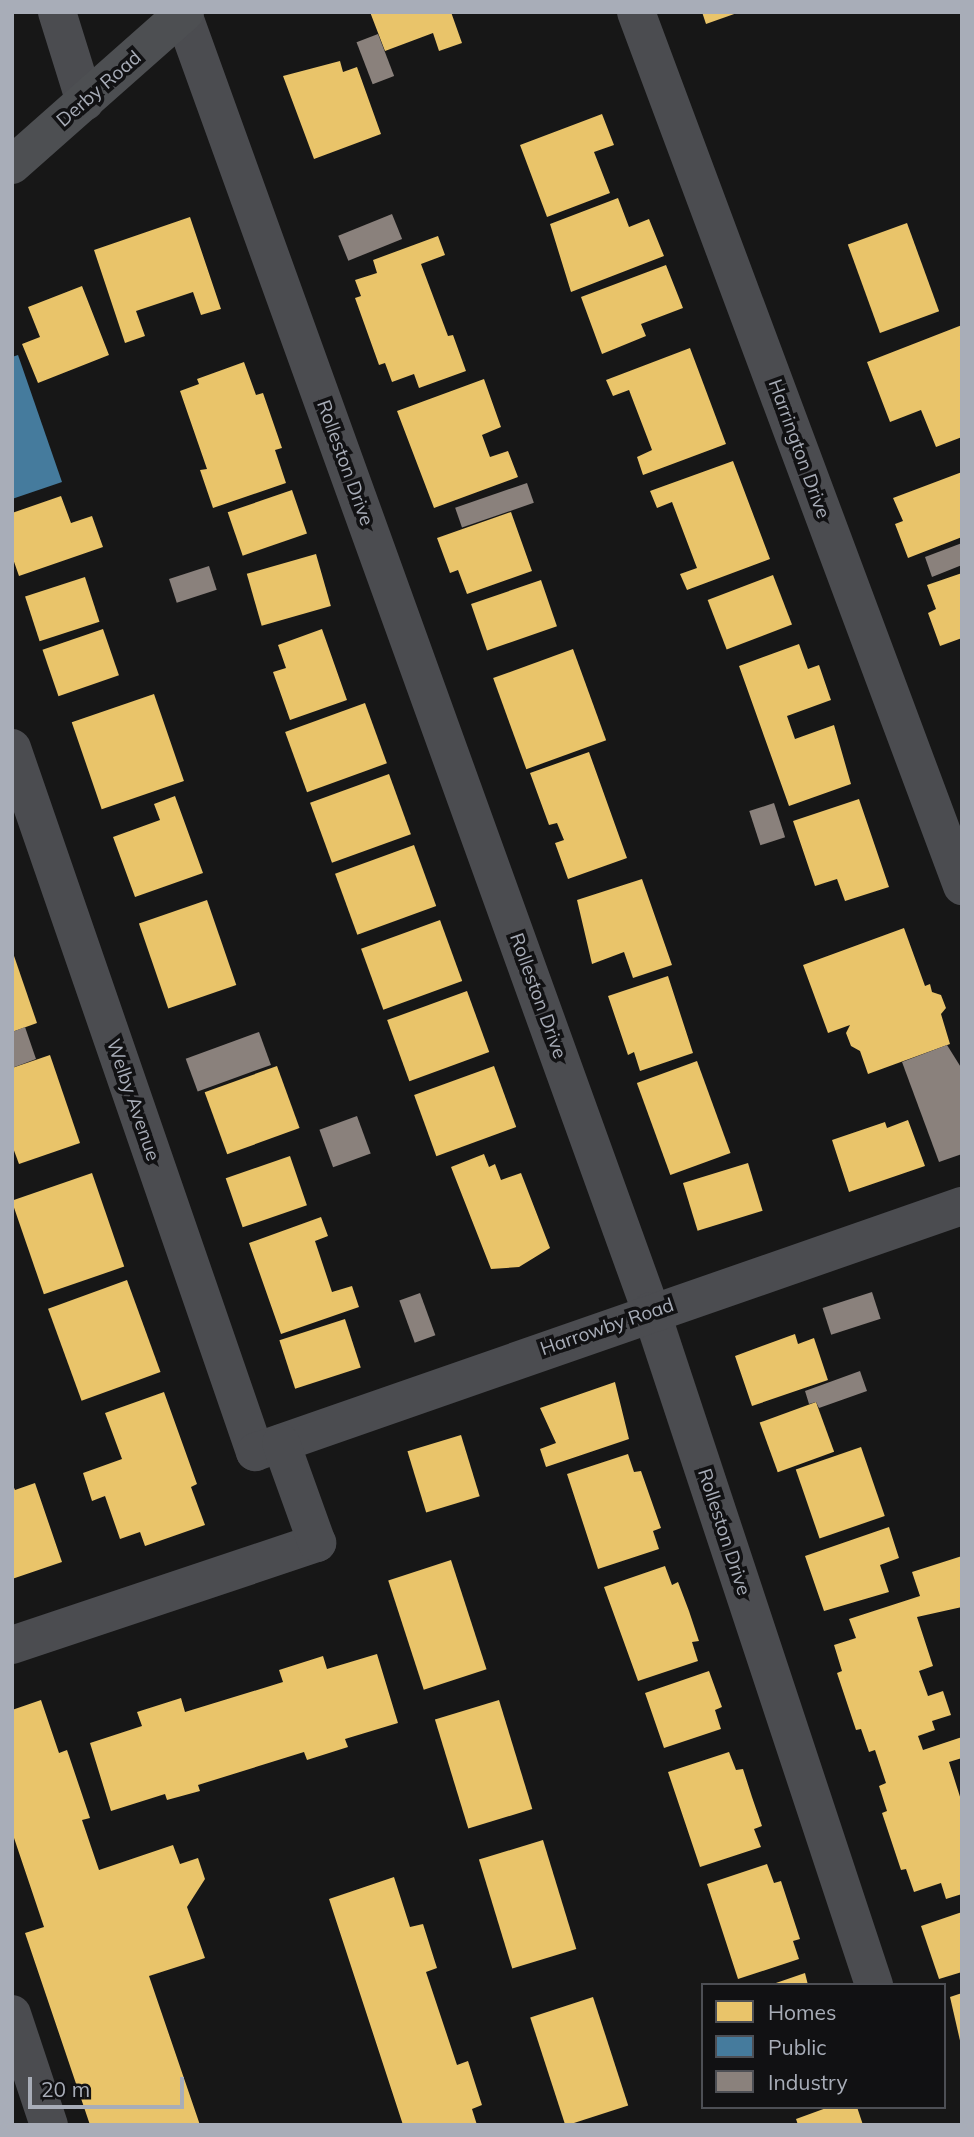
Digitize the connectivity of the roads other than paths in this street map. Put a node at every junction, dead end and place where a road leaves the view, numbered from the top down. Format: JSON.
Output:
{"nodes":[{"id":1,"x":57,"y":12,"type":"edge"},
{"id":2,"x":636,"y":12,"type":"edge"},
{"id":3,"x":184,"y":13,"type":"edge"},
{"id":4,"x":85,"y":102,"type":"junction"},
{"id":5,"x":12,"y":165,"type":"edge"},
{"id":6,"x":12,"y":748,"type":"edge"},
{"id":7,"x":962,"y":886,"type":"edge"},
{"id":8,"x":962,"y":1206,"type":"edge"},
{"id":9,"x":651,"y":1311,"type":"junction"},
{"id":10,"x":268,"y":1448,"type":"junction"},
{"id":11,"x":12,"y":1645,"type":"edge"},
{"id":12,"x":873,"y":1983,"type":"edge"},
{"id":13,"x":12,"y":2014,"type":"edge"},
{"id":14,"x":48,"y":2125,"type":"edge"}],
"edges":[{"from":1,"to":4,"type":"street"},
{"from":2,"to":7,"type":"street","name":"Harrington Drive"},
{"from":3,"to":4,"type":"main road","name":"Derby Road"},
{"from":3,"to":9,"type":"street","name":"Rolleston Drive"},
{"from":4,"to":5,"type":"main road","name":"Derby Road"},
{"from":6,"to":10,"type":"street","name":"Welby Avenue"},
{"from":8,"to":9,"type":"street","name":"Harrowby Road"},
{"from":9,"to":10,"type":"street","name":"Harrowby Road"},
{"from":9,"to":12,"type":"street","name":"Rolleston Drive"},
{"from":10,"to":11,"type":"street","name":"Welby Avenue"},
{"from":13,"to":14,"type":"street"}]}
